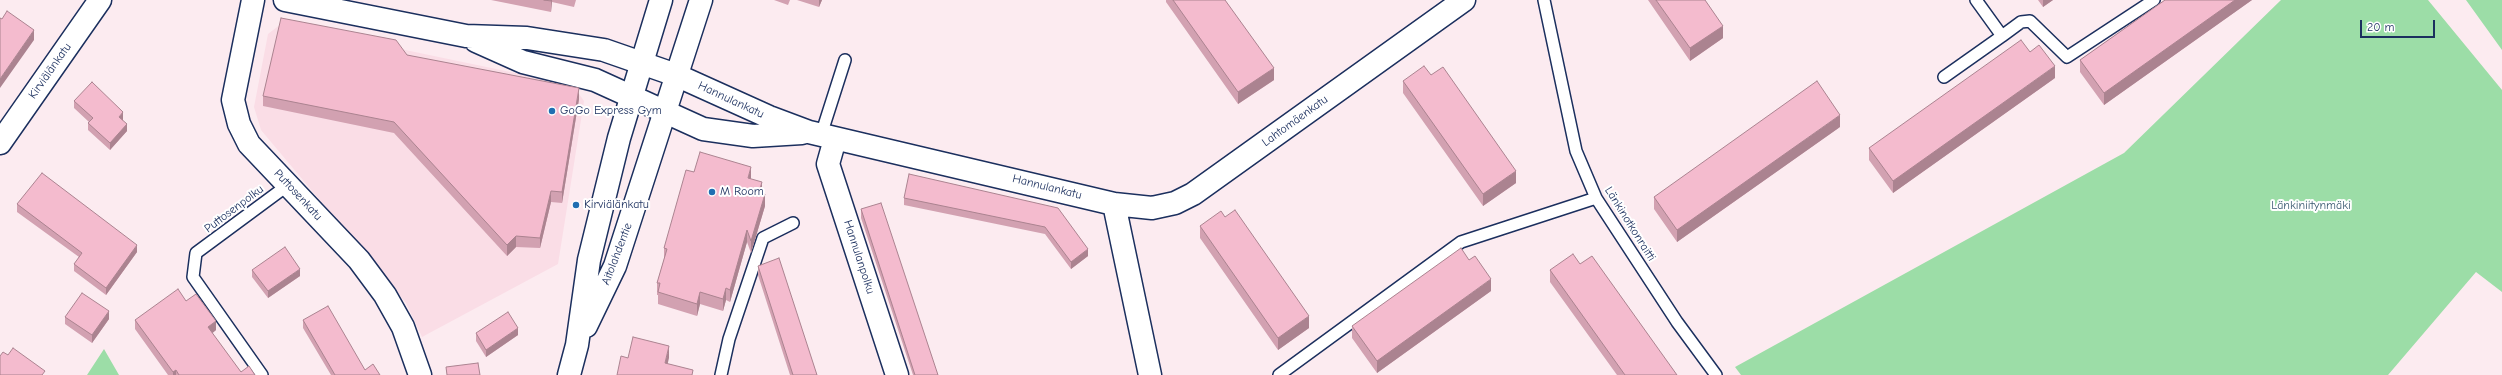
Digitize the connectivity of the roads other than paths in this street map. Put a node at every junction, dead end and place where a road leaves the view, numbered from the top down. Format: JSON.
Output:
{"nodes":[{"id":1,"x":100,"y":0,"type":"edge"},
{"id":2,"x":253,"y":0,"type":"edge"},
{"id":3,"x":285,"y":0,"type":"edge"},
{"id":4,"x":661,"y":0,"type":"edge"},
{"id":5,"x":701,"y":0,"type":"edge"},
{"id":6,"x":1464,"y":0,"type":"edge"},
{"id":7,"x":1544,"y":0,"type":"edge"},
{"id":8,"x":1976,"y":0,"type":"edge"},
{"id":9,"x":2154,"y":0,"type":"edge"},
{"id":10,"x":466,"y":36,"type":"junction"},
{"id":11,"x":2002,"y":36,"type":"junction"},
{"id":12,"x":845,"y":60,"type":"dead end"},
{"id":13,"x":641,"y":63,"type":"junction"},
{"id":14,"x":676,"y":75,"type":"junction"},
{"id":15,"x":1944,"y":77,"type":"dead end"},
{"id":16,"x":631,"y":96,"type":"junction"},
{"id":17,"x":665,"y":112,"type":"junction"},
{"id":18,"x":822,"y":135,"type":"junction"},
{"id":19,"x":0,"y":143,"type":"edge"},
{"id":20,"x":288,"y":185,"type":"junction"},
{"id":21,"x":1596,"y":198,"type":"junction"},
{"id":22,"x":1114,"y":204,"type":"junction"},
{"id":23,"x":793,"y":223,"type":"dead end"},
{"id":24,"x":577,"y":345,"type":"junction"},
{"id":25,"x":262,"y":375,"type":"edge"},
{"id":26,"x":420,"y":375,"type":"edge"},
{"id":27,"x":569,"y":375,"type":"edge"},
{"id":28,"x":721,"y":375,"type":"edge"},
{"id":29,"x":897,"y":375,"type":"edge"},
{"id":30,"x":1150,"y":375,"type":"edge"},
{"id":31,"x":1279,"y":375,"type":"edge"},
{"id":32,"x":1716,"y":375,"type":"edge"}],
"edges":[{"from":1,"to":19,"type":"street","name":"Kirviälänkatu"},
{"from":2,"to":20,"type":"street","name":"Puttosenkatu"},
{"from":3,"to":10,"type":"street"},
{"from":4,"to":13,"type":"street","name":"Aitolahdentie"},
{"from":5,"to":14,"type":"street","name":"Aitolahdentie"},
{"from":6,"to":22,"type":"street","name":"Lahtomäenkatu"},
{"from":7,"to":21,"type":"lane","name":"Länkinotkonraitti"},
{"from":8,"to":11,"type":"lane"},
{"from":9,"to":11,"type":"lane"},
{"from":10,"to":13,"type":"street"},
{"from":10,"to":16,"type":"street"},
{"from":11,"to":15,"type":"lane"},
{"from":12,"to":18,"type":"lane"},
{"from":13,"to":14,"type":"street","name":"Hannulankatu"},
{"from":13,"to":16,"type":"street","name":"Aitolahdentie"},
{"from":14,"to":17,"type":"street","name":"Aitolahdentie"},
{"from":14,"to":18,"type":"street","name":"Hannulankatu"},
{"from":16,"to":17,"type":"street","name":"Hannulankatu"},
{"from":16,"to":24,"type":"street","name":"Aitolahdentie"},
{"from":17,"to":18,"type":"street","name":"Hannulankatu"},
{"from":17,"to":24,"type":"street","name":"Aitolahdentie"},
{"from":18,"to":22,"type":"street","name":"Hannulankatu"},
{"from":18,"to":29,"type":"street","name":"Hannulanpolku"},
{"from":20,"to":25,"type":"lane","name":"Puttosenpolku"},
{"from":20,"to":26,"type":"street","name":"Puttosenkatu"},
{"from":21,"to":31,"type":"lane"},
{"from":21,"to":32,"type":"lane","name":"Länkinotkonraitti"},
{"from":22,"to":30,"type":"street"},
{"from":23,"to":28,"type":"lane"},
{"from":24,"to":27,"type":"street","name":"Aitolahdentie"}]}
